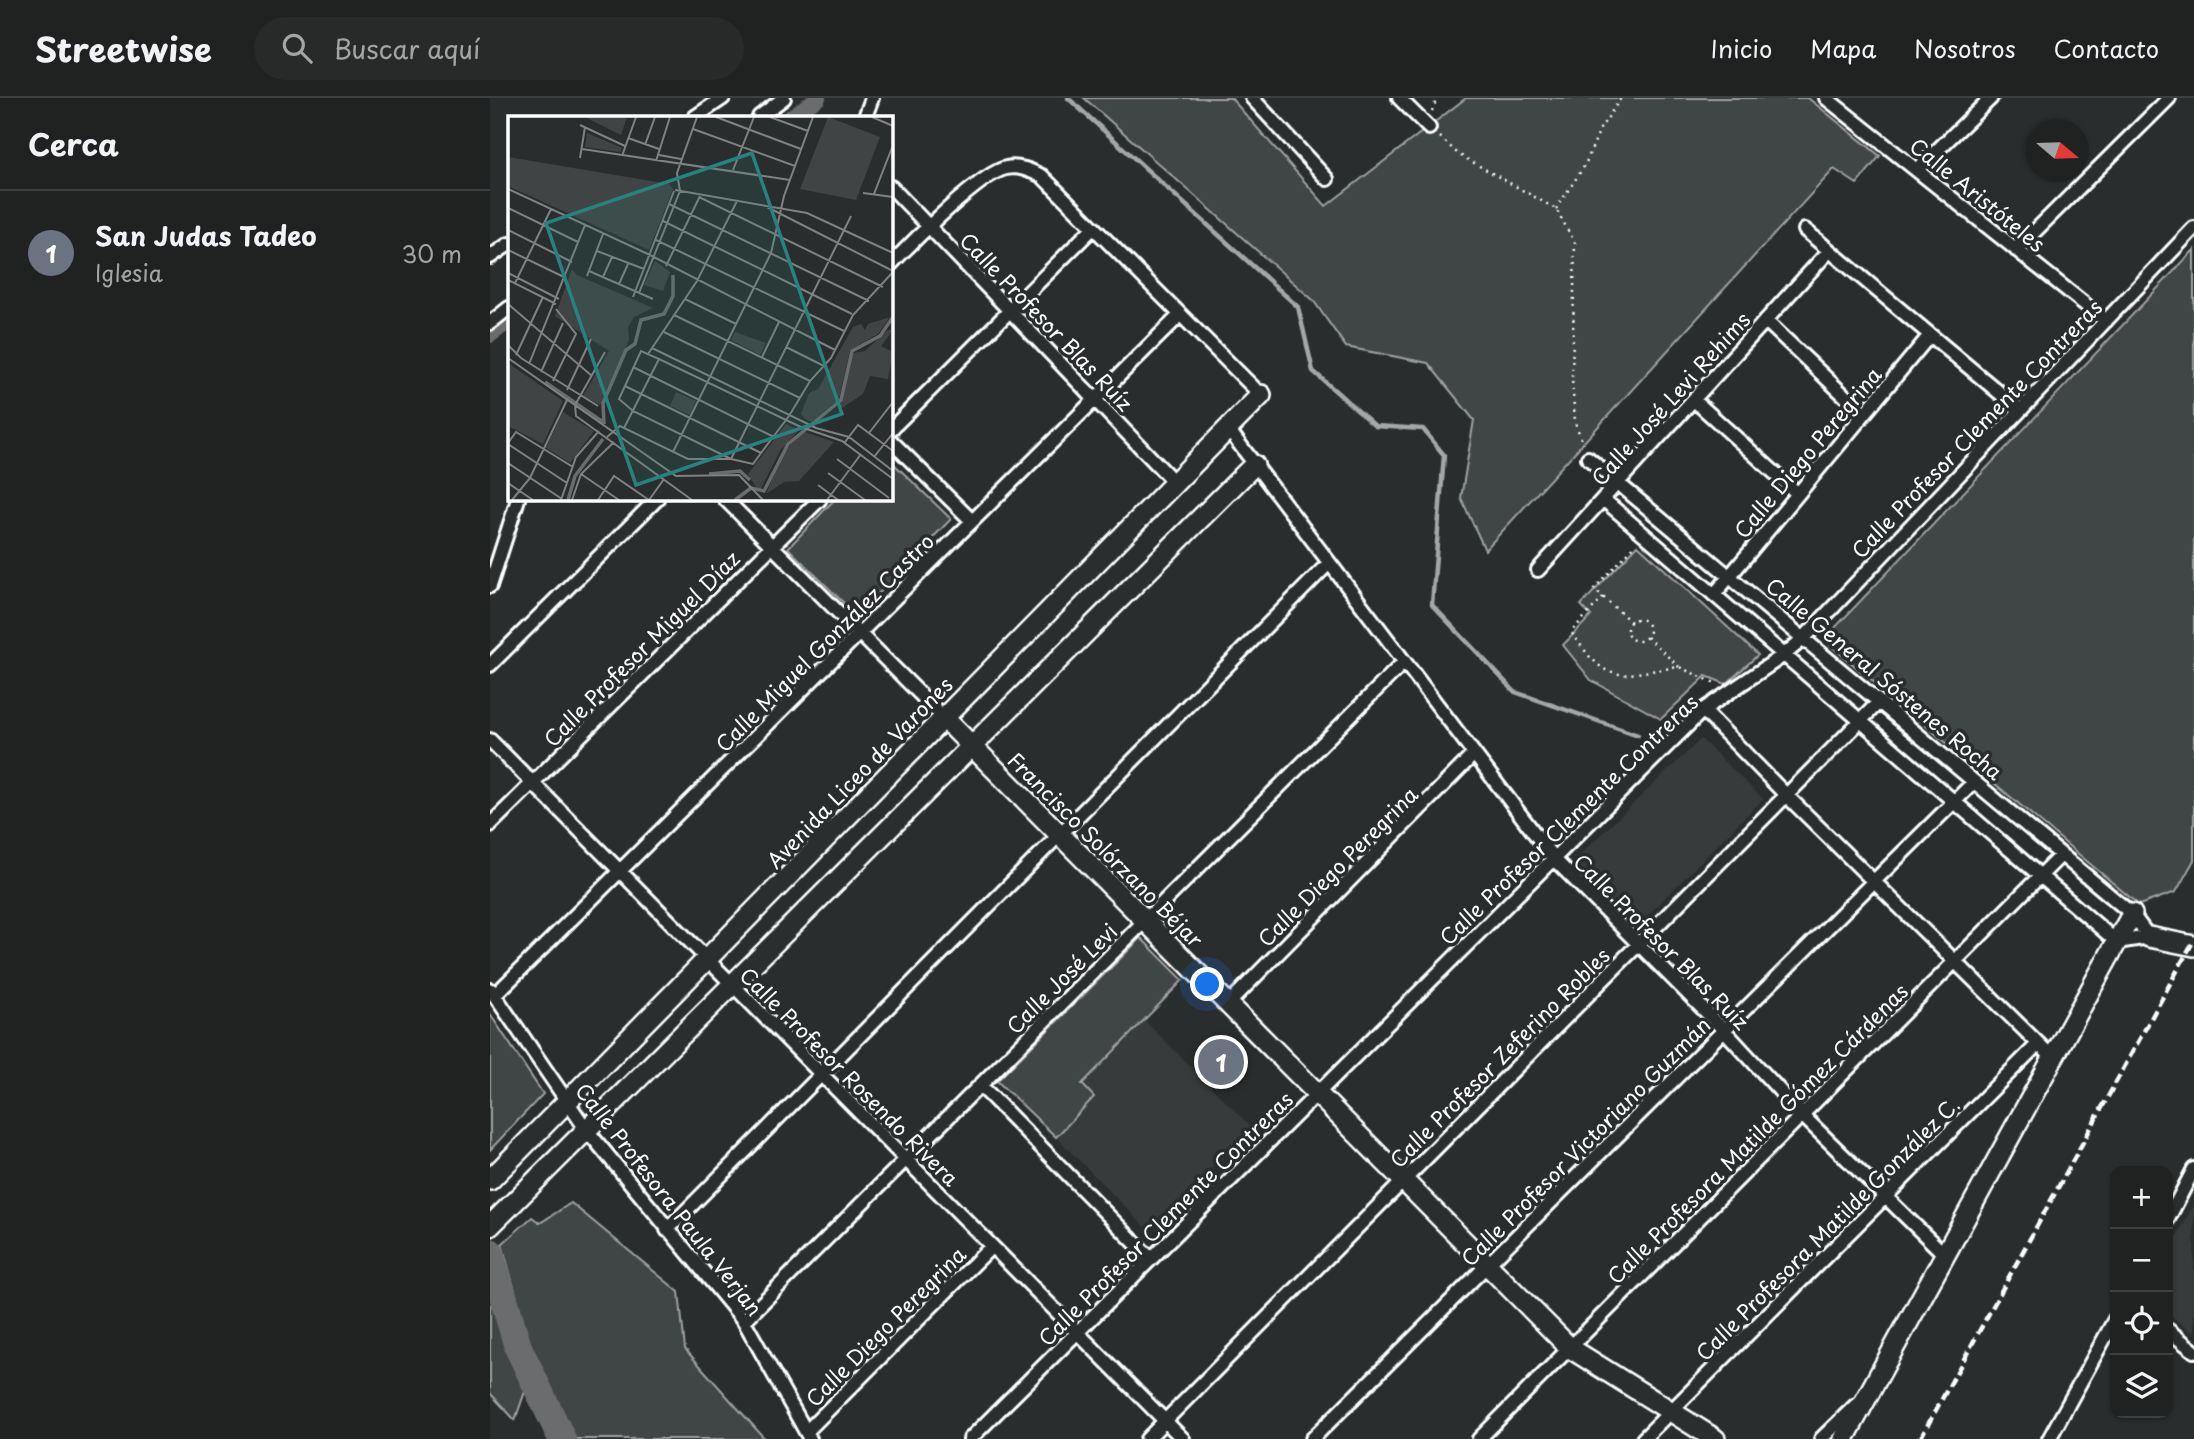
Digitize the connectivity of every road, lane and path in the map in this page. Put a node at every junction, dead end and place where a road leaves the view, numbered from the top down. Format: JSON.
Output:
{"nodes":[{"id":1,"x":723,"y":98,"type":"edge"},
{"id":2,"x":784,"y":98,"type":"edge"},
{"id":3,"x":872,"y":98,"type":"edge"},
{"id":4,"x":1252,"y":98,"type":"edge"},
{"id":5,"x":1399,"y":98,"type":"edge"},
{"id":6,"x":1437,"y":98,"type":"edge"},
{"id":7,"x":1621,"y":98,"type":"edge"},
{"id":8,"x":1991,"y":98,"type":"edge"},
{"id":9,"x":2169,"y":98,"type":"edge"},
{"id":10,"x":1832,"y":100,"type":"edge"},
{"id":11,"x":696,"y":116,"type":"edge"},
{"id":12,"x":760,"y":116,"type":"edge"},
{"id":13,"x":865,"y":116,"type":"edge"},
{"id":14,"x":1429,"y":128,"type":"junction"},
{"id":15,"x":1917,"y":170,"type":"junction"},
{"id":16,"x":1327,"y":180,"type":"dead end"},
{"id":17,"x":892,"y":188,"type":"edge"},
{"id":18,"x":1556,"y":209,"type":"junction"},
{"id":19,"x":929,"y":226,"type":"junction"},
{"id":20,"x":1093,"y":228,"type":"junction"},
{"id":21,"x":2194,"y":228,"type":"edge"},
{"id":22,"x":1805,"y":230,"type":"dead end"},
{"id":23,"x":508,"y":245,"type":"edge"},
{"id":24,"x":2016,"y":250,"type":"junction"},
{"id":25,"x":1829,"y":251,"type":"junction"},
{"id":26,"x":490,"y":257,"type":"edge"},
{"id":27,"x":892,"y":263,"type":"edge"},
{"id":28,"x":508,"y":309,"type":"edge"},
{"id":29,"x":1010,"y":311,"type":"junction"},
{"id":30,"x":1180,"y":315,"type":"junction"},
{"id":31,"x":1766,"y":321,"type":"junction"},
{"id":32,"x":2105,"y":321,"type":"junction"},
{"id":33,"x":490,"y":323,"type":"edge"},
{"id":34,"x":1930,"y":335,"type":"junction"},
{"id":35,"x":1261,"y":395,"type":"joint"},
{"id":36,"x":1095,"y":399,"type":"junction"},
{"id":37,"x":1694,"y":400,"type":"junction"},
{"id":38,"x":2020,"y":410,"type":"junction"},
{"id":39,"x":1864,"y":414,"type":"junction"},
{"id":40,"x":892,"y":428,"type":"edge"},
{"id":41,"x":1228,"y":429,"type":"junction"},
{"id":42,"x":892,"y":441,"type":"edge"},
{"id":43,"x":1588,"y":458,"type":"joint"},
{"id":44,"x":1254,"y":465,"type":"junction"},
{"id":45,"x":1175,"y":483,"type":"junction"},
{"id":46,"x":1617,"y":483,"type":"junction"},
{"id":47,"x":1798,"y":494,"type":"junction"},
{"id":48,"x":1603,"y":499,"type":"junction"},
{"id":49,"x":518,"y":500,"type":"edge"},
{"id":50,"x":656,"y":500,"type":"edge"},
{"id":51,"x":726,"y":500,"type":"edge"},
{"id":52,"x":819,"y":500,"type":"edge"},
{"id":53,"x":972,"y":521,"type":"junction"},
{"id":54,"x":1644,"y":535,"type":"junction"},
{"id":55,"x":772,"y":546,"type":"junction"},
{"id":56,"x":1329,"y":563,"type":"junction"},
{"id":57,"x":1538,"y":570,"type":"dead end"},
{"id":58,"x":1729,"y":577,"type":"junction"},
{"id":59,"x":490,"y":586,"type":"edge"},
{"id":60,"x":1714,"y":595,"type":"junction"},
{"id":61,"x":1603,"y":597,"type":"junction"},
{"id":62,"x":1630,"y":622,"type":"junction"},
{"id":63,"x":859,"y":633,"type":"junction"},
{"id":64,"x":1647,"y":637,"type":"junction"},
{"id":65,"x":1803,"y":639,"type":"junction"},
{"id":66,"x":1784,"y":655,"type":"junction"},
{"id":67,"x":1404,"y":662,"type":"junction"},
{"id":68,"x":490,"y":665,"type":"edge"},
{"id":69,"x":1679,"y":667,"type":"junction"},
{"id":70,"x":1717,"y":684,"type":"dead end"},
{"id":71,"x":1879,"y":702,"type":"junction"},
{"id":72,"x":1703,"y":710,"type":"junction"},
{"id":73,"x":944,"y":718,"type":"junction"},
{"id":74,"x":1860,"y":720,"type":"junction"},
{"id":75,"x":490,"y":740,"type":"edge"},
{"id":76,"x":971,"y":746,"type":"junction"},
{"id":77,"x":1474,"y":754,"type":"junction"},
{"id":78,"x":1974,"y":782,"type":"junction"},
{"id":79,"x":533,"y":783,"type":"junction"},
{"id":80,"x":1786,"y":795,"type":"junction"},
{"id":81,"x":1954,"y":802,"type":"junction"},
{"id":82,"x":490,"y":825,"type":"edge"},
{"id":83,"x":1059,"y":835,"type":"junction"},
{"id":84,"x":2061,"y":855,"type":"junction"},
{"id":85,"x":1554,"y":859,"type":"junction"},
{"id":86,"x":620,"y":871,"type":"junction"},
{"id":87,"x":2040,"y":876,"type":"junction"},
{"id":88,"x":1873,"y":882,"type":"junction"},
{"id":89,"x":2132,"y":914,"type":"junction"},
{"id":90,"x":1145,"y":921,"type":"junction"},
{"id":91,"x":2149,"y":937,"type":"junction"},
{"id":92,"x":2117,"y":942,"type":"junction"},
{"id":93,"x":1639,"y":943,"type":"junction"},
{"id":94,"x":2194,"y":946,"type":"edge"},
{"id":95,"x":707,"y":959,"type":"junction"},
{"id":96,"x":1954,"y":962,"type":"junction"},
{"id":97,"x":732,"y":984,"type":"junction"},
{"id":98,"x":492,"y":992,"type":"edge"},
{"id":99,"x":1228,"y":1004,"type":"junction"},
{"id":100,"x":1724,"y":1030,"type":"junction"},
{"id":101,"x":2038,"y":1044,"type":"junction"},
{"id":102,"x":2053,"y":1058,"type":"junction"},
{"id":103,"x":821,"y":1074,"type":"junction"},
{"id":104,"x":980,"y":1085,"type":"junction"},
{"id":105,"x":1317,"y":1094,"type":"junction"},
{"id":106,"x":568,"y":1101,"type":"junction"},
{"id":107,"x":1802,"y":1115,"type":"junction"},
{"id":108,"x":586,"y":1129,"type":"junction"},
{"id":109,"x":906,"y":1159,"type":"junction"},
{"id":110,"x":2194,"y":1169,"type":"edge"},
{"id":111,"x":492,"y":1178,"type":"edge"},
{"id":112,"x":1404,"y":1180,"type":"junction"},
{"id":113,"x":1885,"y":1197,"type":"junction"},
{"id":114,"x":2173,"y":1209,"type":"edge"},
{"id":115,"x":490,"y":1226,"type":"edge"},
{"id":116,"x":667,"y":1230,"type":"junction"},
{"id":117,"x":992,"y":1246,"type":"junction"},
{"id":118,"x":1945,"y":1255,"type":"junction"},
{"id":119,"x":1151,"y":1259,"type":"junction"},
{"id":120,"x":1488,"y":1265,"type":"junction"},
{"id":121,"x":744,"y":1321,"type":"junction"},
{"id":122,"x":2110,"y":1328,"type":"edge"},
{"id":123,"x":1077,"y":1332,"type":"junction"},
{"id":124,"x":2173,"y":1334,"type":"edge"},
{"id":125,"x":1570,"y":1348,"type":"junction"},
{"id":126,"x":2194,"y":1352,"type":"edge"},
{"id":127,"x":1870,"y":1391,"type":"junction"},
{"id":128,"x":1671,"y":1411,"type":"junction"},
{"id":129,"x":1165,"y":1421,"type":"junction"},
{"id":130,"x":808,"y":1436,"type":"edge"},
{"id":131,"x":970,"y":1439,"type":"edge"},
{"id":132,"x":1147,"y":1439,"type":"edge"},
{"id":133,"x":1183,"y":1439,"type":"edge"},
{"id":134,"x":1312,"y":1439,"type":"edge"},
{"id":135,"x":1479,"y":1439,"type":"edge"},
{"id":136,"x":1643,"y":1439,"type":"edge"},
{"id":137,"x":1715,"y":1439,"type":"edge"},
{"id":138,"x":1822,"y":1439,"type":"edge"},
{"id":139,"x":1844,"y":1439,"type":"edge"},
{"id":140,"x":2049,"y":1439,"type":"edge"}],
"edges":[{"from":1,"to":11,"type":"street"},
{"from":2,"to":12,"type":"street"},
{"from":3,"to":13,"type":"street"},
{"from":4,"to":16,"type":"street"},
{"from":5,"to":14,"type":"street"},
{"from":6,"to":14,"type":"path"},
{"from":7,"to":18,"type":"path"},
{"from":8,"to":15,"type":"street"},
{"from":9,"to":24,"type":"street"},
{"from":10,"to":15,"type":"street","name":"Calle Aristóteles"},
{"from":14,"to":18,"type":"path"},
{"from":15,"to":24,"type":"street","name":"Calle Aristóteles"},
{"from":17,"to":19,"type":"street","name":"Calle Profesor Blas Ruíz"},
{"from":18,"to":43,"type":"path"},
{"from":19,"to":20,"type":"street"},
{"from":19,"to":27,"type":"street"},
{"from":19,"to":29,"type":"street","name":"Calle Profesor Blas Ruíz"},
{"from":20,"to":29,"type":"street"},
{"from":20,"to":30,"type":"street"},
{"from":21,"to":32,"type":"street","name":"Calle Profesor Clemente Contreras"},
{"from":22,"to":25,"type":"street"},
{"from":23,"to":26,"type":"street"},
{"from":24,"to":32,"type":"street","name":"Calle Aristóteles"},
{"from":25,"to":31,"type":"street","name":"Calle José Levi Rehims"},
{"from":25,"to":34,"type":"street"},
{"from":28,"to":33,"type":"street"},
{"from":29,"to":36,"type":"street","name":"Calle Profesor Blas Ruíz"},
{"from":29,"to":40,"type":"street"},
{"from":30,"to":35,"type":"street"},
{"from":30,"to":36,"type":"street","name":"Calle Miguel González Castro"},
{"from":31,"to":37,"type":"street","name":"Calle José Levi Rehims"},
{"from":31,"to":39,"type":"street"},
{"from":32,"to":38,"type":"street","name":"Calle Profesor Clemente Contreras"},
{"from":34,"to":38,"type":"street"},
{"from":34,"to":39,"type":"street","name":"Calle Diego Peregrina"},
{"from":35,"to":41,"type":"street","name":"Avenida Liceo de Varones"},
{"from":36,"to":45,"type":"street","name":"Calle Profesor Blas Ruíz"},
{"from":36,"to":53,"type":"street","name":"Calle Miguel González Castro"},
{"from":37,"to":46,"type":"street","name":"Calle José Levi Rehims"},
{"from":37,"to":47,"type":"street"},
{"from":38,"to":65,"type":"street","name":"Calle Profesor Clemente Contreras"},
{"from":39,"to":47,"type":"street","name":"Calle Diego Peregrina"},
{"from":41,"to":44,"type":"street","name":"Calle Profesor Blas Ruíz"},
{"from":41,"to":45,"type":"street","name":"Avenida Liceo de Varones"},
{"from":42,"to":53,"type":"street"},
{"from":43,"to":46,"type":"street","name":"Calle General Sóstenes Rocha"},
{"from":44,"to":56,"type":"street","name":"Calle Profesor Blas Ruíz"},
{"from":44,"to":76,"type":"street"},
{"from":45,"to":73,"type":"street","name":"Avenida Liceo de Varones"},
{"from":46,"to":48,"type":"street","name":"Calle José Levi Rehims"},
{"from":46,"to":58,"type":"street","name":"Calle General Sóstenes Rocha"},
{"from":47,"to":58,"type":"street","name":"Calle Diego Peregrina"},
{"from":48,"to":54,"type":"street"},
{"from":48,"to":57,"type":"street","name":"Calle José Levi Rehims"},
{"from":49,"to":59,"type":"street"},
{"from":50,"to":68,"type":"street"},
{"from":51,"to":55,"type":"street","name":"Francisco Solórzano Béjar"},
{"from":52,"to":55,"type":"street","name":"Calle Profesor Miguel Díaz"},
{"from":53,"to":63,"type":"street","name":"Calle Miguel González Castro"},
{"from":54,"to":60,"type":"street"},
{"from":54,"to":61,"type":"path"},
{"from":55,"to":63,"type":"street","name":"Francisco Solórzano Béjar"},
{"from":55,"to":79,"type":"street","name":"Calle Profesor Miguel Díaz"},
{"from":56,"to":67,"type":"street","name":"Calle Profesor Blas Ruíz"},
{"from":56,"to":83,"type":"street"},
{"from":58,"to":60,"type":"street","name":"Calle Diego Peregrina"},
{"from":58,"to":65,"type":"street","name":"Calle General Sóstenes Rocha"},
{"from":60,"to":66,"type":"street"},
{"from":61,"to":62,"type":"path"},
{"from":61,"to":69,"type":"path"},
{"from":62,"to":64,"type":"path"},
{"from":62,"to":64,"type":"path"},
{"from":63,"to":73,"type":"street","name":"Francisco Solórzano Béjar"},
{"from":63,"to":86,"type":"street","name":"Calle Miguel González Castro"},
{"from":64,"to":69,"type":"path"},
{"from":65,"to":66,"type":"street","name":"Calle Profesor Clemente Contreras"},
{"from":65,"to":71,"type":"street","name":"Calle General Sóstenes Rocha"},
{"from":66,"to":72,"type":"street","name":"Calle Profesor Clemente Contreras"},
{"from":66,"to":74,"type":"street"},
{"from":67,"to":77,"type":"street","name":"Calle Profesor Blas Ruíz"},
{"from":67,"to":90,"type":"street","name":"Calle José Levi"},
{"from":69,"to":70,"type":"path"},
{"from":71,"to":74,"type":"street","name":"Calle Profesor Zeferino Robles"},
{"from":71,"to":78,"type":"street","name":"Calle General Sóstenes Rocha"},
{"from":72,"to":80,"type":"street"},
{"from":72,"to":85,"type":"street","name":"Calle Profesor Clemente Contreras"},
{"from":73,"to":76,"type":"street","name":"Francisco Solórzano Béjar"},
{"from":73,"to":95,"type":"street","name":"Avenida Liceo de Varones"},
{"from":74,"to":80,"type":"street","name":"Calle Profesor Zeferino Robles"},
{"from":74,"to":81,"type":"street"},
{"from":75,"to":79,"type":"street","name":"Calle Profesor Rosendo Rivera"},
{"from":76,"to":83,"type":"street","name":"Francisco Solórzano Béjar"},
{"from":76,"to":97,"type":"street"},
{"from":77,"to":85,"type":"street","name":"Calle Profesor Blas Ruíz"},
{"from":77,"to":99,"type":"street","name":"Calle Diego Peregrina"},
{"from":78,"to":81,"type":"street","name":"Calle Profesor Victoriano Guzmán"},
{"from":78,"to":84,"type":"street","name":"Calle General Sóstenes Rocha"},
{"from":79,"to":82,"type":"street","name":"Calle Profesor Miguel Díaz"},
{"from":79,"to":86,"type":"street","name":"Calle Profesor Rosendo Rivera"},
{"from":80,"to":88,"type":"street"},
{"from":80,"to":93,"type":"street","name":"Calle Profesor Zeferino Robles"},
{"from":81,"to":87,"type":"street"},
{"from":81,"to":88,"type":"street","name":"Calle Profesor Victoriano Guzmán"},
{"from":83,"to":90,"type":"street","name":"Francisco Solórzano Béjar"},
{"from":83,"to":103,"type":"street"},
{"from":84,"to":87,"type":"street","name":"Calle Profesora Matilde Gómez Cárdenas"},
{"from":84,"to":89,"type":"street","name":"Calle General Sóstenes Rocha"},
{"from":85,"to":93,"type":"street","name":"Calle Profesor Blas Ruíz"},
{"from":85,"to":105,"type":"street","name":"Calle Profesor Clemente Contreras"},
{"from":86,"to":95,"type":"street","name":"Calle Profesor Rosendo Rivera"},
{"from":86,"to":98,"type":"street","name":"Calle Miguel González Castro"},
{"from":87,"to":92,"type":"street"},
{"from":87,"to":96,"type":"street","name":"Calle Profesora Matilde Gómez Cárdenas"},
{"from":88,"to":96,"type":"street"},
{"from":88,"to":100,"type":"street","name":"Calle Profesor Victoriano Guzmán"},
{"from":89,"to":91,"type":"street","name":"Calle General Sóstenes Rocha"},
{"from":89,"to":92,"type":"street"},
{"from":90,"to":99,"type":"street","name":"Francisco Solórzano Béjar"},
{"from":90,"to":104,"type":"street","name":"Calle José Levi"},
{"from":91,"to":92,"type":"street"},
{"from":91,"to":94,"type":"street"},
{"from":92,"to":102,"type":"street"},
{"from":93,"to":100,"type":"street","name":"Calle Profesor Blas Ruíz"},
{"from":93,"to":112,"type":"street","name":"Calle Profesor Zeferino Robles"},
{"from":95,"to":97,"type":"street","name":"Calle Profesor Rosendo Rivera"},
{"from":95,"to":106,"type":"street","name":"Avenida Liceo de Varones"},
{"from":96,"to":101,"type":"street"},
{"from":96,"to":107,"type":"street","name":"Calle Profesora Matilde Gómez Cárdenas"},
{"from":97,"to":103,"type":"street","name":"Calle Profesor Rosendo Rivera"},
{"from":97,"to":108,"type":"street"},
{"from":98,"to":106,"type":"street","name":"Calle Profesora Paula Verjan"},
{"from":99,"to":105,"type":"street","name":"Francisco Solórzano Béjar"},
{"from":100,"to":107,"type":"street","name":"Calle Profesor Blas Ruíz"},
{"from":100,"to":120,"type":"street","name":"Calle Profesor Victoriano Guzmán"},
{"from":101,"to":102,"type":"street"},
{"from":101,"to":113,"type":"street","name":"Calle Profesora Matilde González C."},
{"from":102,"to":118,"type":"street"},
{"from":103,"to":109,"type":"street","name":"Calle Profesor Rosendo Rivera"},
{"from":103,"to":116,"type":"street"},
{"from":104,"to":109,"type":"street","name":"Calle José Levi"},
{"from":104,"to":119,"type":"street"},
{"from":105,"to":112,"type":"street","name":"Francisco Solórzano Béjar"},
{"from":105,"to":119,"type":"street","name":"Calle Profesor Clemente Contreras"},
{"from":106,"to":108,"type":"street","name":"Calle Profesora Paula Verjan"},
{"from":106,"to":111,"type":"street","name":"Avenida Liceo de Varones"},
{"from":107,"to":113,"type":"street","name":"Calle Profesor Blas Ruíz"},
{"from":107,"to":125,"type":"street","name":"Calle Profesora Matilde Gómez Cárdenas"},
{"from":108,"to":115,"type":"street"},
{"from":108,"to":116,"type":"street","name":"Calle Profesora Paula Verjan"},
{"from":109,"to":117,"type":"street","name":"Calle Profesor Rosendo Rivera"},
{"from":109,"to":121,"type":"street","name":"Calle José Levi"},
{"from":110,"to":114,"type":"street"},
{"from":112,"to":120,"type":"street","name":"Francisco Solórzano Béjar"},
{"from":112,"to":129,"type":"street","name":"Calle Profesor Zeferino Robles"},
{"from":113,"to":118,"type":"street","name":"Calle Profesor Blas Ruíz"},
{"from":113,"to":128,"type":"street","name":"Calle Profesora Matilde González C."},
{"from":116,"to":121,"type":"street","name":"Calle Profesora Paula Verjan"},
{"from":117,"to":123,"type":"street","name":"Calle Profesor Rosendo Rivera"},
{"from":117,"to":130,"type":"street","name":"Calle Diego Peregrina"},
{"from":118,"to":127,"type":"street"},
{"from":119,"to":123,"type":"street","name":"Calle Profesor Clemente Contreras"},
{"from":120,"to":125,"type":"street","name":"Francisco Solórzano Béjar"},
{"from":120,"to":134,"type":"street","name":"Calle Profesor Victoriano Guzmán"},
{"from":121,"to":130,"type":"street","name":"Calle Profesora Paula Verjan"},
{"from":122,"to":140,"type":"street"},
{"from":123,"to":129,"type":"street","name":"Calle Profesor Rosendo Rivera"},
{"from":123,"to":131,"type":"street","name":"Calle Profesor Clemente Contreras"},
{"from":124,"to":126,"type":"street"},
{"from":125,"to":128,"type":"street","name":"Francisco Solórzano Béjar"},
{"from":125,"to":135,"type":"street","name":"Calle Profesora Matilde Gómez Cárdenas"},
{"from":127,"to":138,"type":"street"},
{"from":127,"to":139,"type":"street"},
{"from":128,"to":136,"type":"street","name":"Calle Profesora Matilde González C."},
{"from":128,"to":137,"type":"street","name":"Francisco Solórzano Béjar"},
{"from":129,"to":132,"type":"street","name":"Calle Profesor Zeferino Robles"},
{"from":129,"to":133,"type":"street","name":"Calle Profesor Rosendo Rivera"}]}
